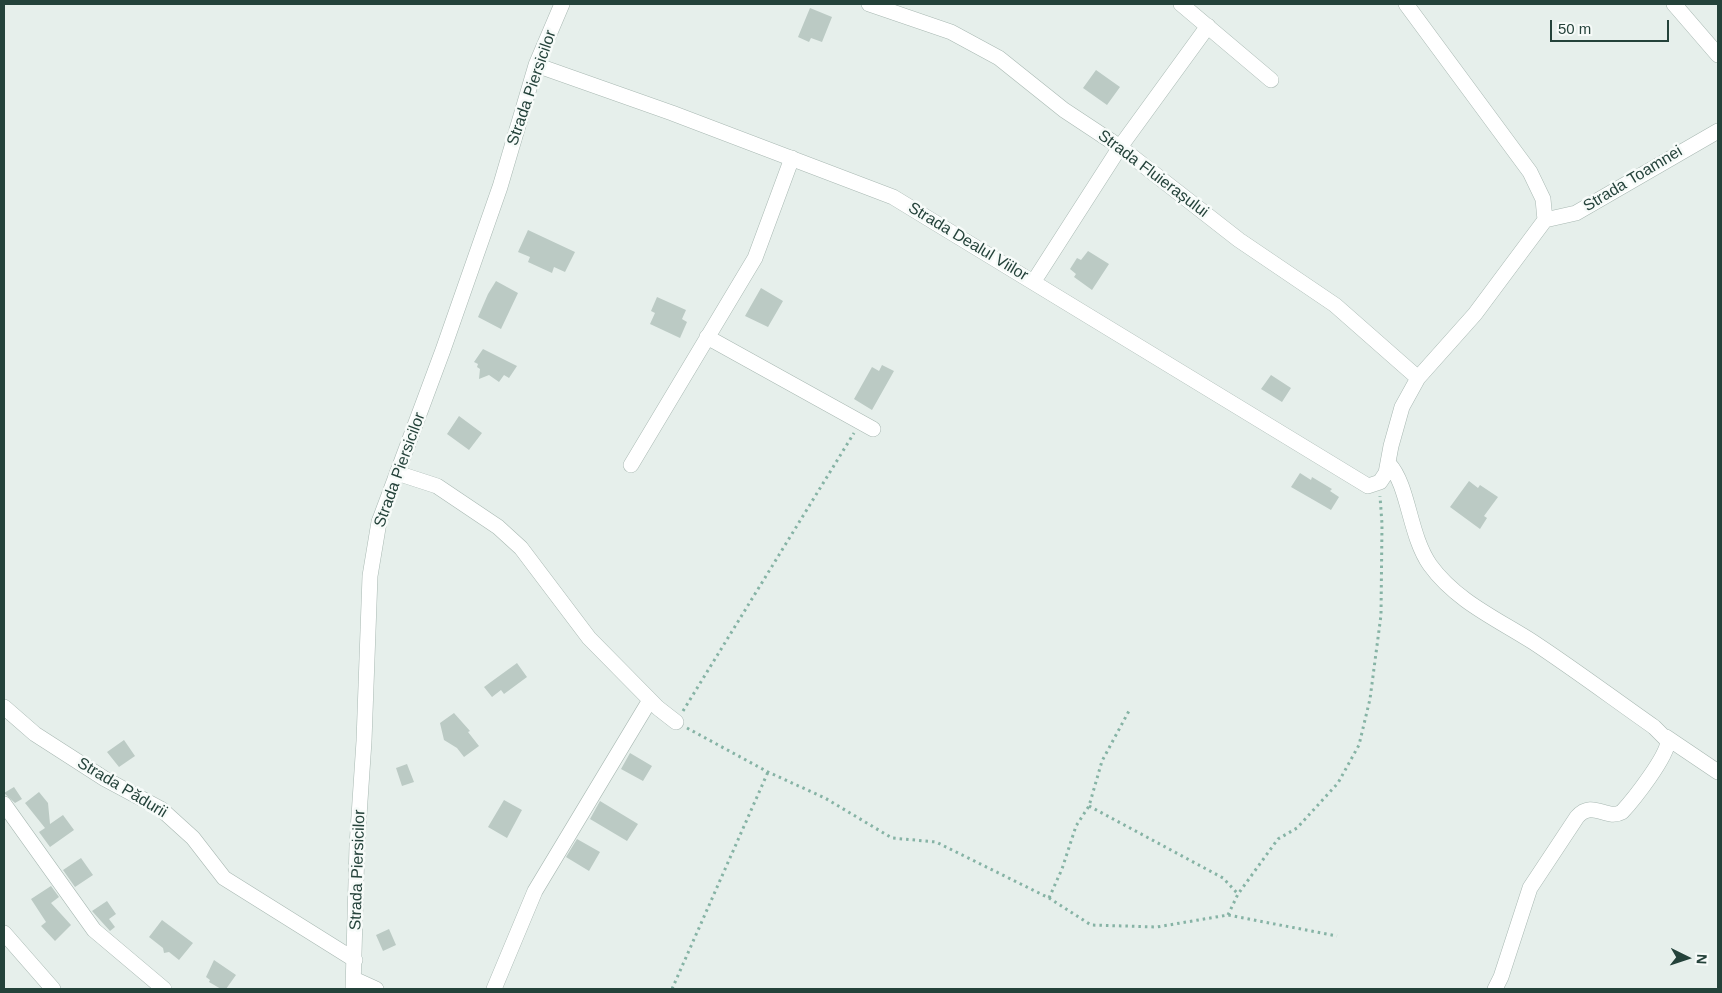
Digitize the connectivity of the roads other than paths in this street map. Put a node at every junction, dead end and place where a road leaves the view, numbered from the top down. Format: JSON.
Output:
{"nodes":[{"id":1,"x":562,"y":4,"type":"edge"},
{"id":2,"x":869,"y":4,"type":"edge"},
{"id":3,"x":1181,"y":4,"type":"edge"},
{"id":4,"x":1406,"y":4,"type":"edge"},
{"id":5,"x":1674,"y":4,"type":"edge"},
{"id":6,"x":1208,"y":26,"type":"junction"},
{"id":7,"x":1718,"y":55,"type":"edge"},
{"id":8,"x":536,"y":65,"type":"junction"},
{"id":9,"x":1271,"y":80,"type":"dead end"},
{"id":10,"x":1718,"y":131,"type":"edge"},
{"id":11,"x":1120,"y":147,"type":"junction"},
{"id":12,"x":792,"y":158,"type":"junction"},
{"id":13,"x":1545,"y":220,"type":"junction"},
{"id":14,"x":1034,"y":281,"type":"junction"},
{"id":15,"x":708,"y":337,"type":"junction"},
{"id":16,"x":1418,"y":378,"type":"junction"},
{"id":17,"x":867,"y":426,"type":"road end"},
{"id":18,"x":1389,"y":464,"type":"junction"},
{"id":19,"x":630,"y":465,"type":"dead end"},
{"id":20,"x":397,"y":473,"type":"junction"},
{"id":21,"x":650,"y":700,"type":"junction"},
{"id":22,"x":4,"y":707,"type":"edge"},
{"id":23,"x":676,"y":722,"type":"road end"},
{"id":24,"x":1666,"y":737,"type":"junction"},
{"id":25,"x":1718,"y":772,"type":"edge"},
{"id":26,"x":4,"y":804,"type":"edge"},
{"id":27,"x":4,"y":933,"type":"edge"},
{"id":28,"x":356,"y":960,"type":"junction"},
{"id":29,"x":354,"y":984,"type":"edge"},
{"id":30,"x":157,"y":988,"type":"edge"},
{"id":31,"x":53,"y":989,"type":"edge"},
{"id":32,"x":376,"y":989,"type":"edge"},
{"id":33,"x":494,"y":989,"type":"edge"},
{"id":34,"x":1495,"y":989,"type":"edge"}],
"edges":[{"from":1,"to":8,"type":"street","name":"Strada Piersicilor"},
{"from":2,"to":11,"type":"street","name":"Strada Fluierașului"},
{"from":3,"to":6,"type":"street"},
{"from":4,"to":13,"type":"street"},
{"from":5,"to":7,"type":"street"},
{"from":6,"to":9,"type":"street"},
{"from":6,"to":11,"type":"street"},
{"from":8,"to":12,"type":"street","name":"Strada Dealul Viilor"},
{"from":8,"to":20,"type":"street","name":"Strada Piersicilor"},
{"from":10,"to":13,"type":"street","name":"Strada Toamnei"},
{"from":11,"to":14,"type":"street"},
{"from":11,"to":16,"type":"street","name":"Strada Fluierașului"},
{"from":12,"to":14,"type":"street","name":"Strada Dealul Viilor"},
{"from":12,"to":15,"type":"street"},
{"from":13,"to":16,"type":"street"},
{"from":14,"to":18,"type":"street","name":"Strada Dealul Viilor"},
{"from":15,"to":17,"type":"street"},
{"from":15,"to":19,"type":"street"},
{"from":16,"to":18,"type":"street"},
{"from":18,"to":24,"type":"street"},
{"from":20,"to":21,"type":"street"},
{"from":20,"to":28,"type":"street","name":"Strada Piersicilor"},
{"from":21,"to":23,"type":"street"},
{"from":21,"to":33,"type":"street"},
{"from":22,"to":28,"type":"street","name":"Strada Pădurii"},
{"from":24,"to":25,"type":"street"},
{"from":24,"to":34,"type":"street"},
{"from":26,"to":30,"type":"street"},
{"from":27,"to":31,"type":"street"},
{"from":28,"to":29,"type":"street","name":"Strada Piersicilor"},
{"from":29,"to":32,"type":"street"}]}
